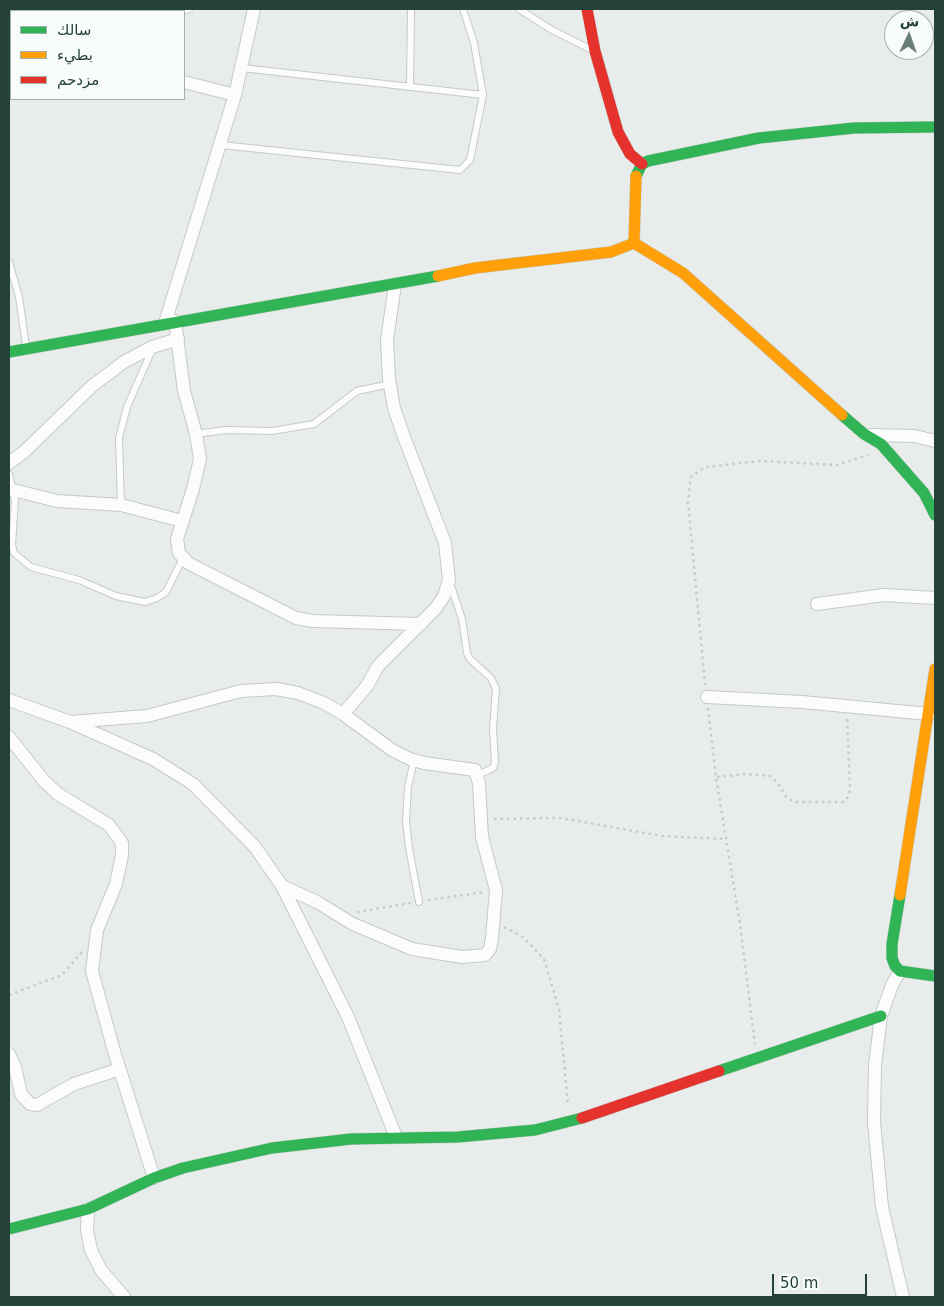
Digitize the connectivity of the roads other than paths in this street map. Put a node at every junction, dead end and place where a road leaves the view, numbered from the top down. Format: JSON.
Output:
{"nodes":[{"id":1,"x":254,"y":9,"type":"edge"},
{"id":2,"x":411,"y":9,"type":"edge"},
{"id":3,"x":463,"y":9,"type":"edge"},
{"id":4,"x":519,"y":9,"type":"edge"},
{"id":5,"x":587,"y":9,"type":"edge"},
{"id":6,"x":594,"y":51,"type":"junction"},
{"id":7,"x":242,"y":68,"type":"junction"},
{"id":8,"x":185,"y":82,"type":"edge"},
{"id":9,"x":410,"y":87,"type":"junction"},
{"id":10,"x":235,"y":95,"type":"junction"},
{"id":11,"x":483,"y":95,"type":"junction"},
{"id":12,"x":935,"y":127,"type":"edge"},
{"id":13,"x":221,"y":145,"type":"junction"},
{"id":14,"x":642,"y":164,"type":"junction"},
{"id":15,"x":634,"y":243,"type":"junction"},
{"id":16,"x":9,"y":262,"type":"edge"},
{"id":17,"x":395,"y":284,"type":"junction"},
{"id":18,"x":170,"y":322,"type":"junction"},
{"id":19,"x":178,"y":339,"type":"junction"},
{"id":20,"x":152,"y":347,"type":"junction"},
{"id":21,"x":26,"y":348,"type":"junction"},
{"id":22,"x":9,"y":352,"type":"edge"},
{"id":23,"x":390,"y":384,"type":"junction"},
{"id":24,"x":196,"y":434,"type":"junction"},
{"id":25,"x":864,"y":434,"type":"junction"},
{"id":26,"x":935,"y":441,"type":"edge"},
{"id":27,"x":9,"y":463,"type":"edge"},
{"id":28,"x":9,"y":474,"type":"edge"},
{"id":29,"x":13,"y":490,"type":"junction"},
{"id":30,"x":121,"y":505,"type":"junction"},
{"id":31,"x":935,"y":515,"type":"edge"},
{"id":32,"x":182,"y":521,"type":"junction"},
{"id":33,"x":183,"y":558,"type":"junction"},
{"id":34,"x":449,"y":580,"type":"junction"},
{"id":35,"x":935,"y":598,"type":"edge"},
{"id":36,"x":818,"y":604,"type":"dead end"},
{"id":37,"x":421,"y":624,"type":"junction"},
{"id":38,"x":935,"y":669,"type":"edge"},
{"id":39,"x":707,"y":697,"type":"dead end"},
{"id":40,"x":9,"y":700,"type":"edge"},
{"id":41,"x":343,"y":714,"type":"junction"},
{"id":42,"x":929,"y":714,"type":"junction"},
{"id":43,"x":70,"y":722,"type":"junction"},
{"id":44,"x":9,"y":737,"type":"edge"},
{"id":45,"x":414,"y":760,"type":"junction"},
{"id":46,"x":478,"y":775,"type":"junction"},
{"id":47,"x":282,"y":886,"type":"junction"},
{"id":48,"x":419,"y":902,"type":"dead end"},
{"id":49,"x":900,"y":971,"type":"junction"},
{"id":50,"x":935,"y":976,"type":"edge"},
{"id":51,"x":881,"y":1016,"type":"junction"},
{"id":52,"x":9,"y":1054,"type":"edge"},
{"id":53,"x":120,"y":1069,"type":"junction"},
{"id":54,"x":396,"y":1137,"type":"junction"},
{"id":55,"x":154,"y":1178,"type":"junction"},
{"id":56,"x":88,"y":1209,"type":"junction"},
{"id":57,"x":9,"y":1229,"type":"edge"},
{"id":58,"x":124,"y":1297,"type":"edge"},
{"id":59,"x":903,"y":1297,"type":"edge"}],
"edges":[{"from":1,"to":7,"type":"street"},
{"from":2,"to":9,"type":"lane"},
{"from":3,"to":11,"type":"lane"},
{"from":4,"to":6,"type":"lane"},
{"from":5,"to":6,"type":"street"},
{"from":6,"to":14,"type":"street"},
{"from":7,"to":9,"type":"lane"},
{"from":7,"to":10,"type":"street"},
{"from":8,"to":10,"type":"street"},
{"from":9,"to":11,"type":"lane"},
{"from":10,"to":13,"type":"street"},
{"from":11,"to":13,"type":"lane"},
{"from":12,"to":14,"type":"street"},
{"from":13,"to":18,"type":"street"},
{"from":14,"to":15,"type":"street"},
{"from":15,"to":17,"type":"street"},
{"from":15,"to":25,"type":"street"},
{"from":16,"to":21,"type":"lane"},
{"from":17,"to":18,"type":"street"},
{"from":17,"to":23,"type":"street"},
{"from":18,"to":19,"type":"street"},
{"from":18,"to":21,"type":"street"},
{"from":19,"to":20,"type":"street"},
{"from":19,"to":24,"type":"street"},
{"from":20,"to":27,"type":"street"},
{"from":20,"to":30,"type":"lane"},
{"from":21,"to":22,"type":"street"},
{"from":23,"to":24,"type":"lane"},
{"from":23,"to":34,"type":"street"},
{"from":24,"to":32,"type":"street"},
{"from":25,"to":26,"type":"street"},
{"from":25,"to":31,"type":"street"},
{"from":28,"to":29,"type":"lane"},
{"from":29,"to":30,"type":"street"},
{"from":29,"to":33,"type":"lane"},
{"from":30,"to":32,"type":"street"},
{"from":32,"to":33,"type":"street"},
{"from":33,"to":37,"type":"street"},
{"from":34,"to":37,"type":"street"},
{"from":34,"to":46,"type":"lane"},
{"from":35,"to":36,"type":"street"},
{"from":37,"to":41,"type":"street"},
{"from":38,"to":42,"type":"street"},
{"from":39,"to":42,"type":"street"},
{"from":40,"to":43,"type":"street"},
{"from":41,"to":43,"type":"street"},
{"from":41,"to":45,"type":"street"},
{"from":42,"to":49,"type":"street"},
{"from":43,"to":47,"type":"street"},
{"from":44,"to":53,"type":"street"},
{"from":45,"to":46,"type":"street"},
{"from":45,"to":48,"type":"lane"},
{"from":46,"to":47,"type":"street"},
{"from":47,"to":54,"type":"street"},
{"from":49,"to":50,"type":"street"},
{"from":49,"to":51,"type":"street"},
{"from":51,"to":54,"type":"street"},
{"from":51,"to":59,"type":"street"},
{"from":52,"to":53,"type":"street"},
{"from":53,"to":55,"type":"street"},
{"from":54,"to":55,"type":"street"},
{"from":55,"to":56,"type":"street"},
{"from":56,"to":57,"type":"street"},
{"from":56,"to":58,"type":"street"}]}
